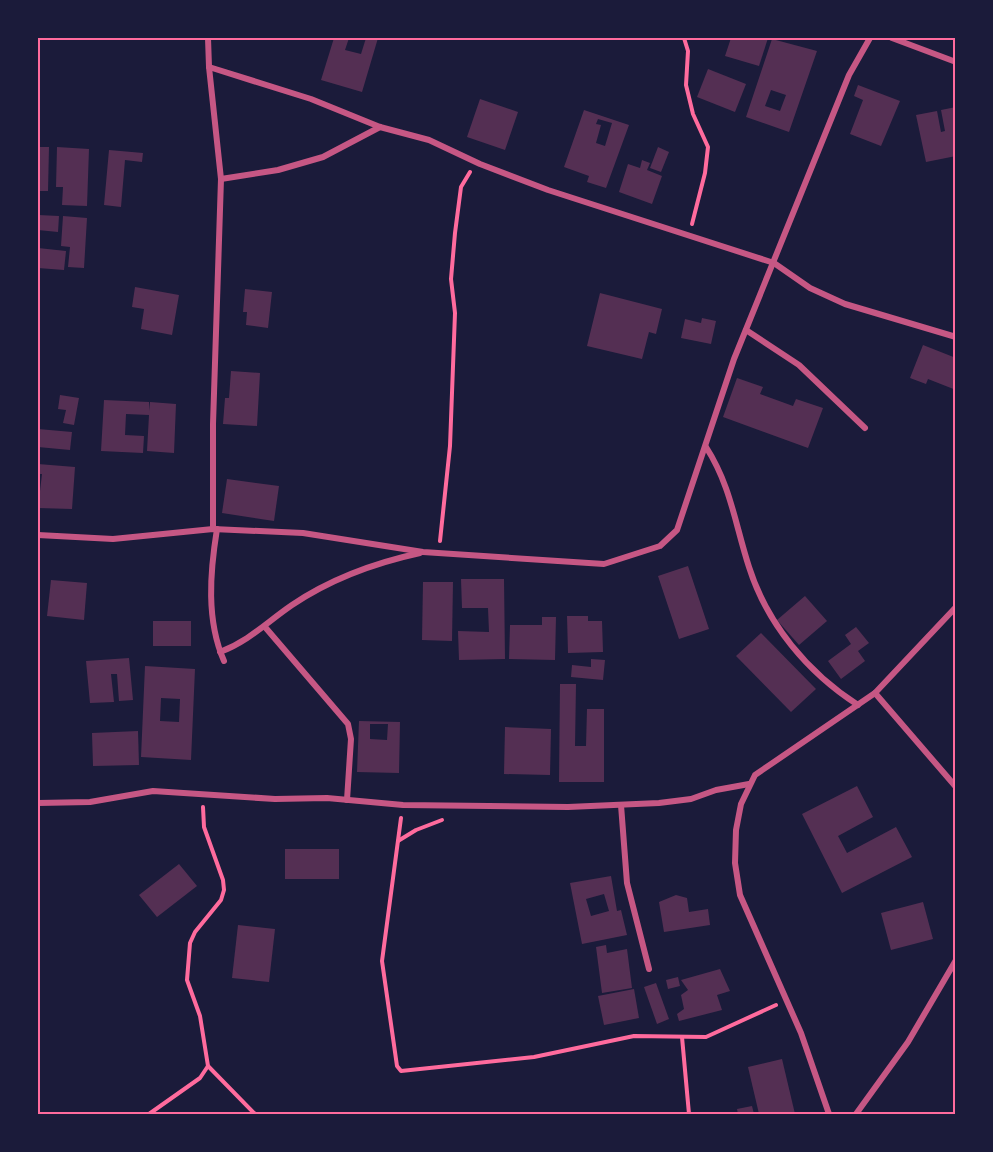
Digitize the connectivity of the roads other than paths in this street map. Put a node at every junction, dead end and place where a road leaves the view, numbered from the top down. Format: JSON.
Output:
{"nodes":[{"id":1,"x":208,"y":38,"type":"edge"},
{"id":2,"x":870,"y":38,"type":"edge"},
{"id":3,"x":892,"y":38,"type":"edge"},
{"id":4,"x":956,"y":62,"type":"edge"},
{"id":5,"x":209,"y":67,"type":"junction"},
{"id":6,"x":380,"y":127,"type":"junction"},
{"id":7,"x":221,"y":179,"type":"junction"},
{"id":8,"x":774,"y":263,"type":"junction"},
{"id":9,"x":746,"y":330,"type":"junction"},
{"id":10,"x":956,"y":337,"type":"edge"},
{"id":11,"x":866,"y":428,"type":"dead end"},
{"id":12,"x":706,"y":447,"type":"junction"},
{"id":13,"x":215,"y":529,"type":"junction"},
{"id":14,"x":38,"y":535,"type":"edge"},
{"id":15,"x":423,"y":552,"type":"junction"},
{"id":16,"x":956,"y":608,"type":"edge"},
{"id":17,"x":265,"y":627,"type":"junction"},
{"id":18,"x":220,"y":652,"type":"junction"},
{"id":19,"x":224,"y":661,"type":"dead end"},
{"id":20,"x":875,"y":693,"type":"junction"},
{"id":21,"x":858,"y":705,"type":"junction"},
{"id":22,"x":749,"y":784,"type":"junction"},
{"id":23,"x":956,"y":787,"type":"edge"},
{"id":24,"x":347,"y":800,"type":"junction"},
{"id":25,"x":38,"y":803,"type":"edge"},
{"id":26,"x":621,"y":805,"type":"junction"},
{"id":27,"x":956,"y":960,"type":"edge"},
{"id":28,"x":649,"y":969,"type":"dead end"},
{"id":29,"x":829,"y":1114,"type":"edge"},
{"id":30,"x":856,"y":1114,"type":"edge"}],
"edges":[{"from":1,"to":5,"type":"street"},
{"from":2,"to":8,"type":"street"},
{"from":3,"to":4,"type":"street"},
{"from":5,"to":6,"type":"street"},
{"from":5,"to":7,"type":"street"},
{"from":6,"to":7,"type":"street"},
{"from":6,"to":8,"type":"street"},
{"from":7,"to":13,"type":"street"},
{"from":8,"to":9,"type":"street"},
{"from":8,"to":10,"type":"street"},
{"from":9,"to":11,"type":"street"},
{"from":9,"to":12,"type":"street"},
{"from":12,"to":15,"type":"street"},
{"from":12,"to":21,"type":"street"},
{"from":13,"to":14,"type":"street"},
{"from":13,"to":15,"type":"street"},
{"from":13,"to":18,"type":"street"},
{"from":15,"to":17,"type":"street"},
{"from":16,"to":20,"type":"street"},
{"from":17,"to":18,"type":"street"},
{"from":17,"to":24,"type":"street"},
{"from":18,"to":19,"type":"street"},
{"from":20,"to":21,"type":"street"},
{"from":20,"to":23,"type":"street"},
{"from":21,"to":22,"type":"street"},
{"from":22,"to":26,"type":"street"},
{"from":22,"to":29,"type":"street"},
{"from":24,"to":25,"type":"street"},
{"from":24,"to":26,"type":"street"},
{"from":26,"to":28,"type":"street"},
{"from":27,"to":30,"type":"street"}]}
